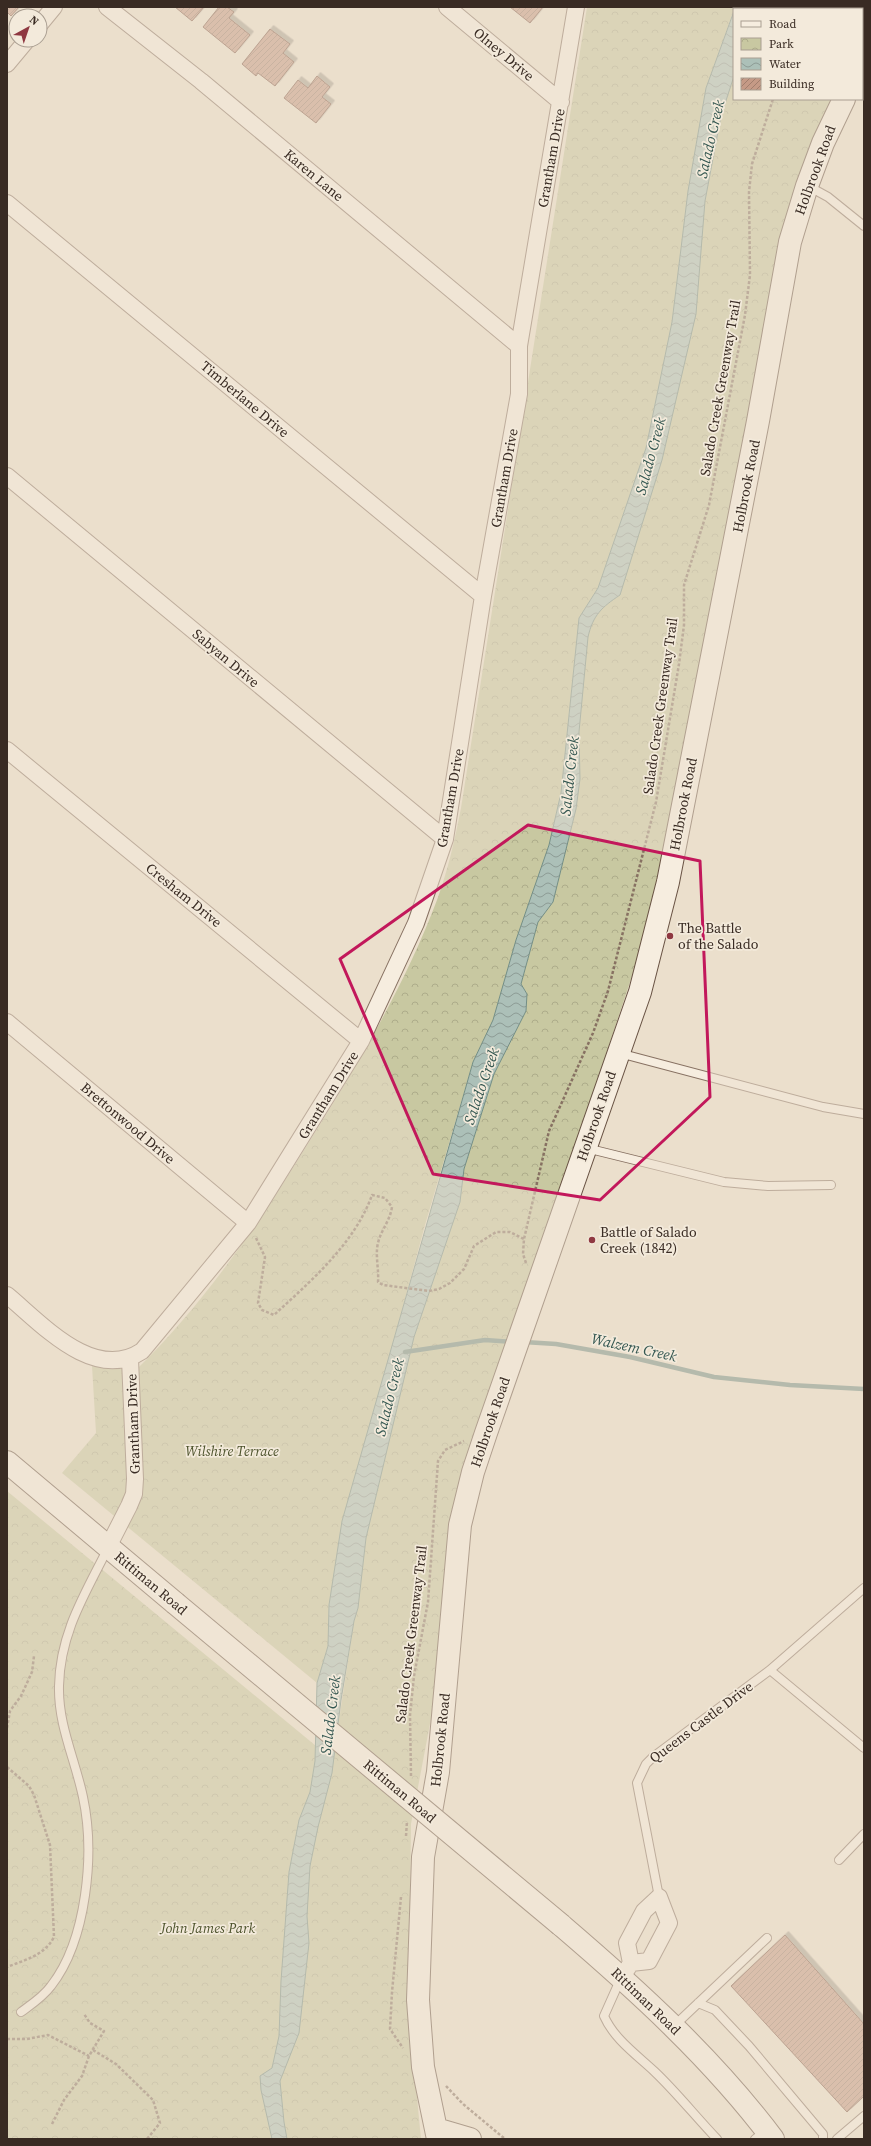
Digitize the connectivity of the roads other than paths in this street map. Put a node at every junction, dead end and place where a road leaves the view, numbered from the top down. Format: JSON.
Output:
{"nodes":[{"id":1,"x":107,"y":7,"type":"edge"},
{"id":2,"x":447,"y":7,"type":"edge"},
{"id":3,"x":576,"y":7,"type":"edge"},
{"id":4,"x":20,"y":48,"type":"edge"},
{"id":5,"x":7,"y":64,"type":"edge"},
{"id":6,"x":844,"y":100,"type":"edge"},
{"id":7,"x":561,"y":102,"type":"junction"},
{"id":8,"x":807,"y":186,"type":"junction"},
{"id":9,"x":7,"y":203,"type":"edge"},
{"id":10,"x":864,"y":226,"type":"edge"},
{"id":11,"x":519,"y":346,"type":"junction"},
{"id":12,"x":7,"y":476,"type":"edge"},
{"id":13,"x":483,"y":596,"type":"junction"},
{"id":14,"x":7,"y":750,"type":"edge"},
{"id":15,"x":445,"y":839,"type":"junction"},
{"id":16,"x":7,"y":1022,"type":"edge"},
{"id":17,"x":361,"y":1040,"type":"junction"},
{"id":18,"x":618,"y":1053,"type":"junction"},
{"id":19,"x":864,"y":1114,"type":"edge"},
{"id":20,"x":585,"y":1148,"type":"junction"},
{"id":21,"x":831,"y":1185,"type":"dead end"},
{"id":22,"x":248,"y":1223,"type":"junction"},
{"id":23,"x":7,"y":1295,"type":"edge"},
{"id":24,"x":130,"y":1359,"type":"junction"},
{"id":25,"x":7,"y":1462,"type":"edge"},
{"id":26,"x":108,"y":1547,"type":"junction"},
{"id":27,"x":864,"y":1588,"type":"edge"},
{"id":28,"x":770,"y":1670,"type":"junction"},
{"id":29,"x":864,"y":1748,"type":"edge"},
{"id":30,"x":864,"y":1834,"type":"edge"},
{"id":31,"x":839,"y":1860,"type":"dead end"},
{"id":32,"x":659,"y":1897,"type":"junction"},
{"id":33,"x":767,"y":1938,"type":"dead end"},
{"id":34,"x":626,"y":1970,"type":"junction"},
{"id":35,"x":698,"y":2003,"type":"junction"},
{"id":36,"x":21,"y":2012,"type":"dead end"},
{"id":37,"x":673,"y":2027,"type":"junction"},
{"id":38,"x":864,"y":2116,"type":"edge"},
{"id":39,"x":437,"y":2134,"type":"edge"},
{"id":40,"x":765,"y":2136,"type":"edge"},
{"id":41,"x":470,"y":2139,"type":"edge"},
{"id":42,"x":717,"y":2139,"type":"edge"},
{"id":43,"x":823,"y":2139,"type":"edge"},
{"id":44,"x":837,"y":2139,"type":"edge"}],
"edges":[{"from":1,"to":11,"type":"street","name":"Karen Lane"},
{"from":2,"to":7,"type":"street","name":"Olney Drive"},
{"from":3,"to":7,"type":"street","name":"Grantham Drive"},
{"from":4,"to":5,"type":"street"},
{"from":6,"to":8,"type":"street","name":"Holbrook Road"},
{"from":7,"to":11,"type":"street","name":"Grantham Drive"},
{"from":8,"to":10,"type":"lane"},
{"from":8,"to":18,"type":"street","name":"Holbrook Road"},
{"from":9,"to":13,"type":"street","name":"Timberlane Drive"},
{"from":11,"to":13,"type":"street","name":"Grantham Drive"},
{"from":12,"to":15,"type":"street","name":"Sabyan Drive"},
{"from":13,"to":15,"type":"street","name":"Grantham Drive"},
{"from":14,"to":17,"type":"street","name":"Cresham Drive"},
{"from":15,"to":17,"type":"street","name":"Grantham Drive"},
{"from":16,"to":22,"type":"street","name":"Brettonwood Drive"},
{"from":17,"to":22,"type":"street","name":"Grantham Drive"},
{"from":18,"to":19,"type":"lane"},
{"from":18,"to":20,"type":"street","name":"Holbrook Road"},
{"from":20,"to":21,"type":"lane"},
{"from":20,"to":39,"type":"street","name":"Holbrook Road"},
{"from":22,"to":24,"type":"street","name":"Grantham Drive"},
{"from":23,"to":24,"type":"street"},
{"from":24,"to":26,"type":"street","name":"Grantham Drive"},
{"from":25,"to":26,"type":"street","name":"Rittiman Road"},
{"from":26,"to":34,"type":"street","name":"Rittiman Road","bridge":true},
{"from":26,"to":36,"type":"lane"},
{"from":27,"to":28,"type":"lane","name":"Queens Castle Drive"},
{"from":28,"to":29,"type":"lane"},
{"from":28,"to":32,"type":"lane","name":"Queens Castle Drive"},
{"from":30,"to":31,"type":"lane"},
{"from":32,"to":34,"type":"street"},
{"from":32,"to":34,"type":"street","name":"Queens Castle Drive"},
{"from":33,"to":35,"type":"lane"},
{"from":34,"to":37,"type":"street","name":"Rittiman Road"},
{"from":34,"to":42,"type":"lane"},
{"from":35,"to":37,"type":"lane"},
{"from":35,"to":43,"type":"lane"},
{"from":37,"to":40,"type":"street","name":"Rittiman Road"},
{"from":38,"to":44,"type":"lane"},
{"from":39,"to":41,"type":"street"}]}
